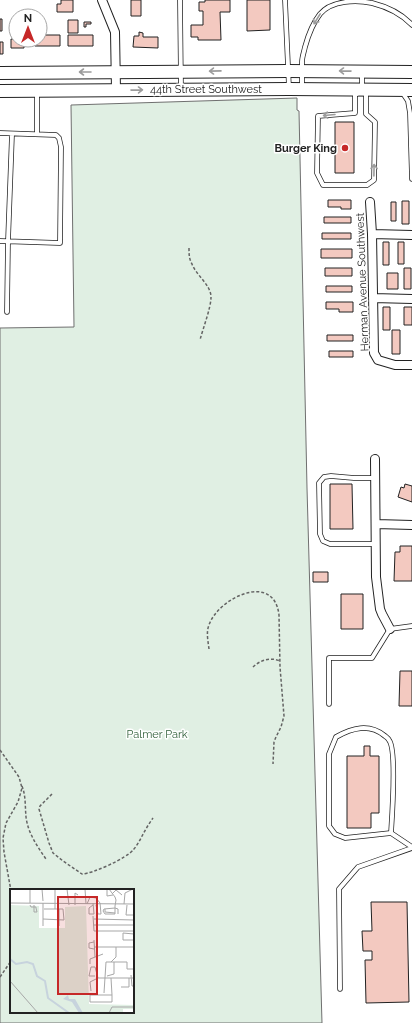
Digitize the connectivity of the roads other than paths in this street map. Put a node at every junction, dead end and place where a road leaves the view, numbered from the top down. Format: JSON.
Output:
{"nodes":[{"id":1,"x":102,"y":0,"type":"edge"},
{"id":2,"x":180,"y":0,"type":"edge"},
{"id":3,"x":285,"y":0,"type":"edge"},
{"id":4,"x":412,"y":25,"type":"edge"},
{"id":5,"x":288,"y":71,"type":"junction"},
{"id":6,"x":302,"y":71,"type":"junction"},
{"id":7,"x":116,"y":72,"type":"junction"},
{"id":8,"x":180,"y":72,"type":"junction"},
{"id":9,"x":362,"y":72,"type":"junction"},
{"id":10,"x":412,"y":72,"type":"edge"},
{"id":11,"x":0,"y":73,"type":"edge"},
{"id":12,"x":289,"y":88,"type":"junction"},
{"id":13,"x":181,"y":89,"type":"junction"},
{"id":14,"x":302,"y":89,"type":"junction"},
{"id":15,"x":362,"y":89,"type":"junction"},
{"id":16,"x":116,"y":90,"type":"junction"},
{"id":17,"x":407,"y":90,"type":"edge"},
{"id":18,"x":0,"y":91,"type":"edge"},
{"id":19,"x":37,"y":91,"type":"junction"},
{"id":20,"x":411,"y":111,"type":"edge"},
{"id":21,"x":355,"y":113,"type":"junction"},
{"id":22,"x":366,"y":114,"type":"junction"},
{"id":23,"x":0,"y":133,"type":"edge"},
{"id":24,"x":12,"y":134,"type":"junction"},
{"id":25,"x":37,"y":134,"type":"junction"},
{"id":26,"x":412,"y":179,"type":"edge"},
{"id":27,"x":370,"y":202,"type":"dead end"},
{"id":28,"x":372,"y":234,"type":"junction"},
{"id":29,"x":412,"y":234,"type":"edge"},
{"id":30,"x":0,"y":241,"type":"edge"},
{"id":31,"x":8,"y":241,"type":"junction"},
{"id":32,"x":373,"y":298,"type":"junction"},
{"id":33,"x":412,"y":299,"type":"edge"},
{"id":34,"x":7,"y":312,"type":"dead end"},
{"id":35,"x":412,"y":365,"type":"edge"},
{"id":36,"x":375,"y":459,"type":"dead end"},
{"id":37,"x":375,"y":478,"type":"junction"},
{"id":38,"x":376,"y":524,"type":"junction"},
{"id":39,"x":412,"y":524,"type":"edge"},
{"id":40,"x":376,"y":544,"type":"junction"},
{"id":41,"x":412,"y":626,"type":"edge"},
{"id":42,"x":390,"y":630,"type":"junction"},
{"id":43,"x":329,"y":704,"type":"dead end"},
{"id":44,"x":391,"y":833,"type":"junction"},
{"id":45,"x":412,"y":848,"type":"edge"},
{"id":46,"x":340,"y":989,"type":"dead end"}],
"edges":[{"from":1,"to":7,"type":"street"},
{"from":2,"to":8,"type":"lane"},
{"from":3,"to":5,"type":"lane"},
{"from":4,"to":6,"type":"lane","one_way":true},
{"from":5,"to":6,"type":"main road","name":"44th Street Southwest"},
{"from":5,"to":8,"type":"main road","name":"44th Street Southwest","one_way":true},
{"from":5,"to":12,"type":"lane"},
{"from":9,"to":6,"type":"main road","name":"44th Street Southwest","one_way":true},
{"from":6,"to":14,"type":"lane"},
{"from":7,"to":8,"type":"main road","name":"44th Street Southwest"},
{"from":7,"to":11,"type":"main road","name":"44th Street Southwest","one_way":true},
{"from":7,"to":16,"type":"street"},
{"from":8,"to":13,"type":"lane"},
{"from":9,"to":10,"type":"main road","name":"44th Street Southwest"},
{"from":9,"to":15,"type":"lane"},
{"from":12,"to":13,"type":"main road","name":"44th Street Southwest"},
{"from":12,"to":14,"type":"main road","name":"44th Street Southwest"},
{"from":16,"to":13,"type":"main road","name":"44th Street Southwest","one_way":true},
{"from":14,"to":15,"type":"main road","name":"44th Street Southwest"},
{"from":15,"to":17,"type":"main road","name":"44th Street Southwest"},
{"from":15,"to":21,"type":"lane"},
{"from":15,"to":22,"type":"lane"},
{"from":16,"to":19,"type":"main road","name":"44th Street Southwest"},
{"from":17,"to":20,"type":"lane"},
{"from":18,"to":19,"type":"main road","name":"44th Street Southwest"},
{"from":19,"to":25,"type":"lane"},
{"from":20,"to":26,"type":"lane"},
{"from":21,"to":22,"type":"lane"},
{"from":21,"to":22,"type":"lane","one_way":true},
{"from":23,"to":24,"type":"lane"},
{"from":24,"to":25,"type":"lane"},
{"from":24,"to":31,"type":"lane"},
{"from":25,"to":31,"type":"lane"},
{"from":27,"to":28,"type":"street","name":"Herman Avenue Southwest"},
{"from":28,"to":29,"type":"street"},
{"from":28,"to":32,"type":"street","name":"Herman Avenue Southwest"},
{"from":30,"to":31,"type":"lane"},
{"from":31,"to":34,"type":"lane"},
{"from":32,"to":33,"type":"street"},
{"from":32,"to":35,"type":"street","name":"Herman Avenue Southwest"},
{"from":36,"to":37,"type":"street"},
{"from":37,"to":38,"type":"street"},
{"from":37,"to":40,"type":"lane"},
{"from":38,"to":39,"type":"street"},
{"from":38,"to":40,"type":"street"},
{"from":40,"to":42,"type":"street"},
{"from":41,"to":42,"type":"lane"},
{"from":42,"to":43,"type":"lane"},
{"from":44,"to":44,"type":"lane"},
{"from":44,"to":45,"type":"lane"},
{"from":45,"to":46,"type":"lane"}]}
